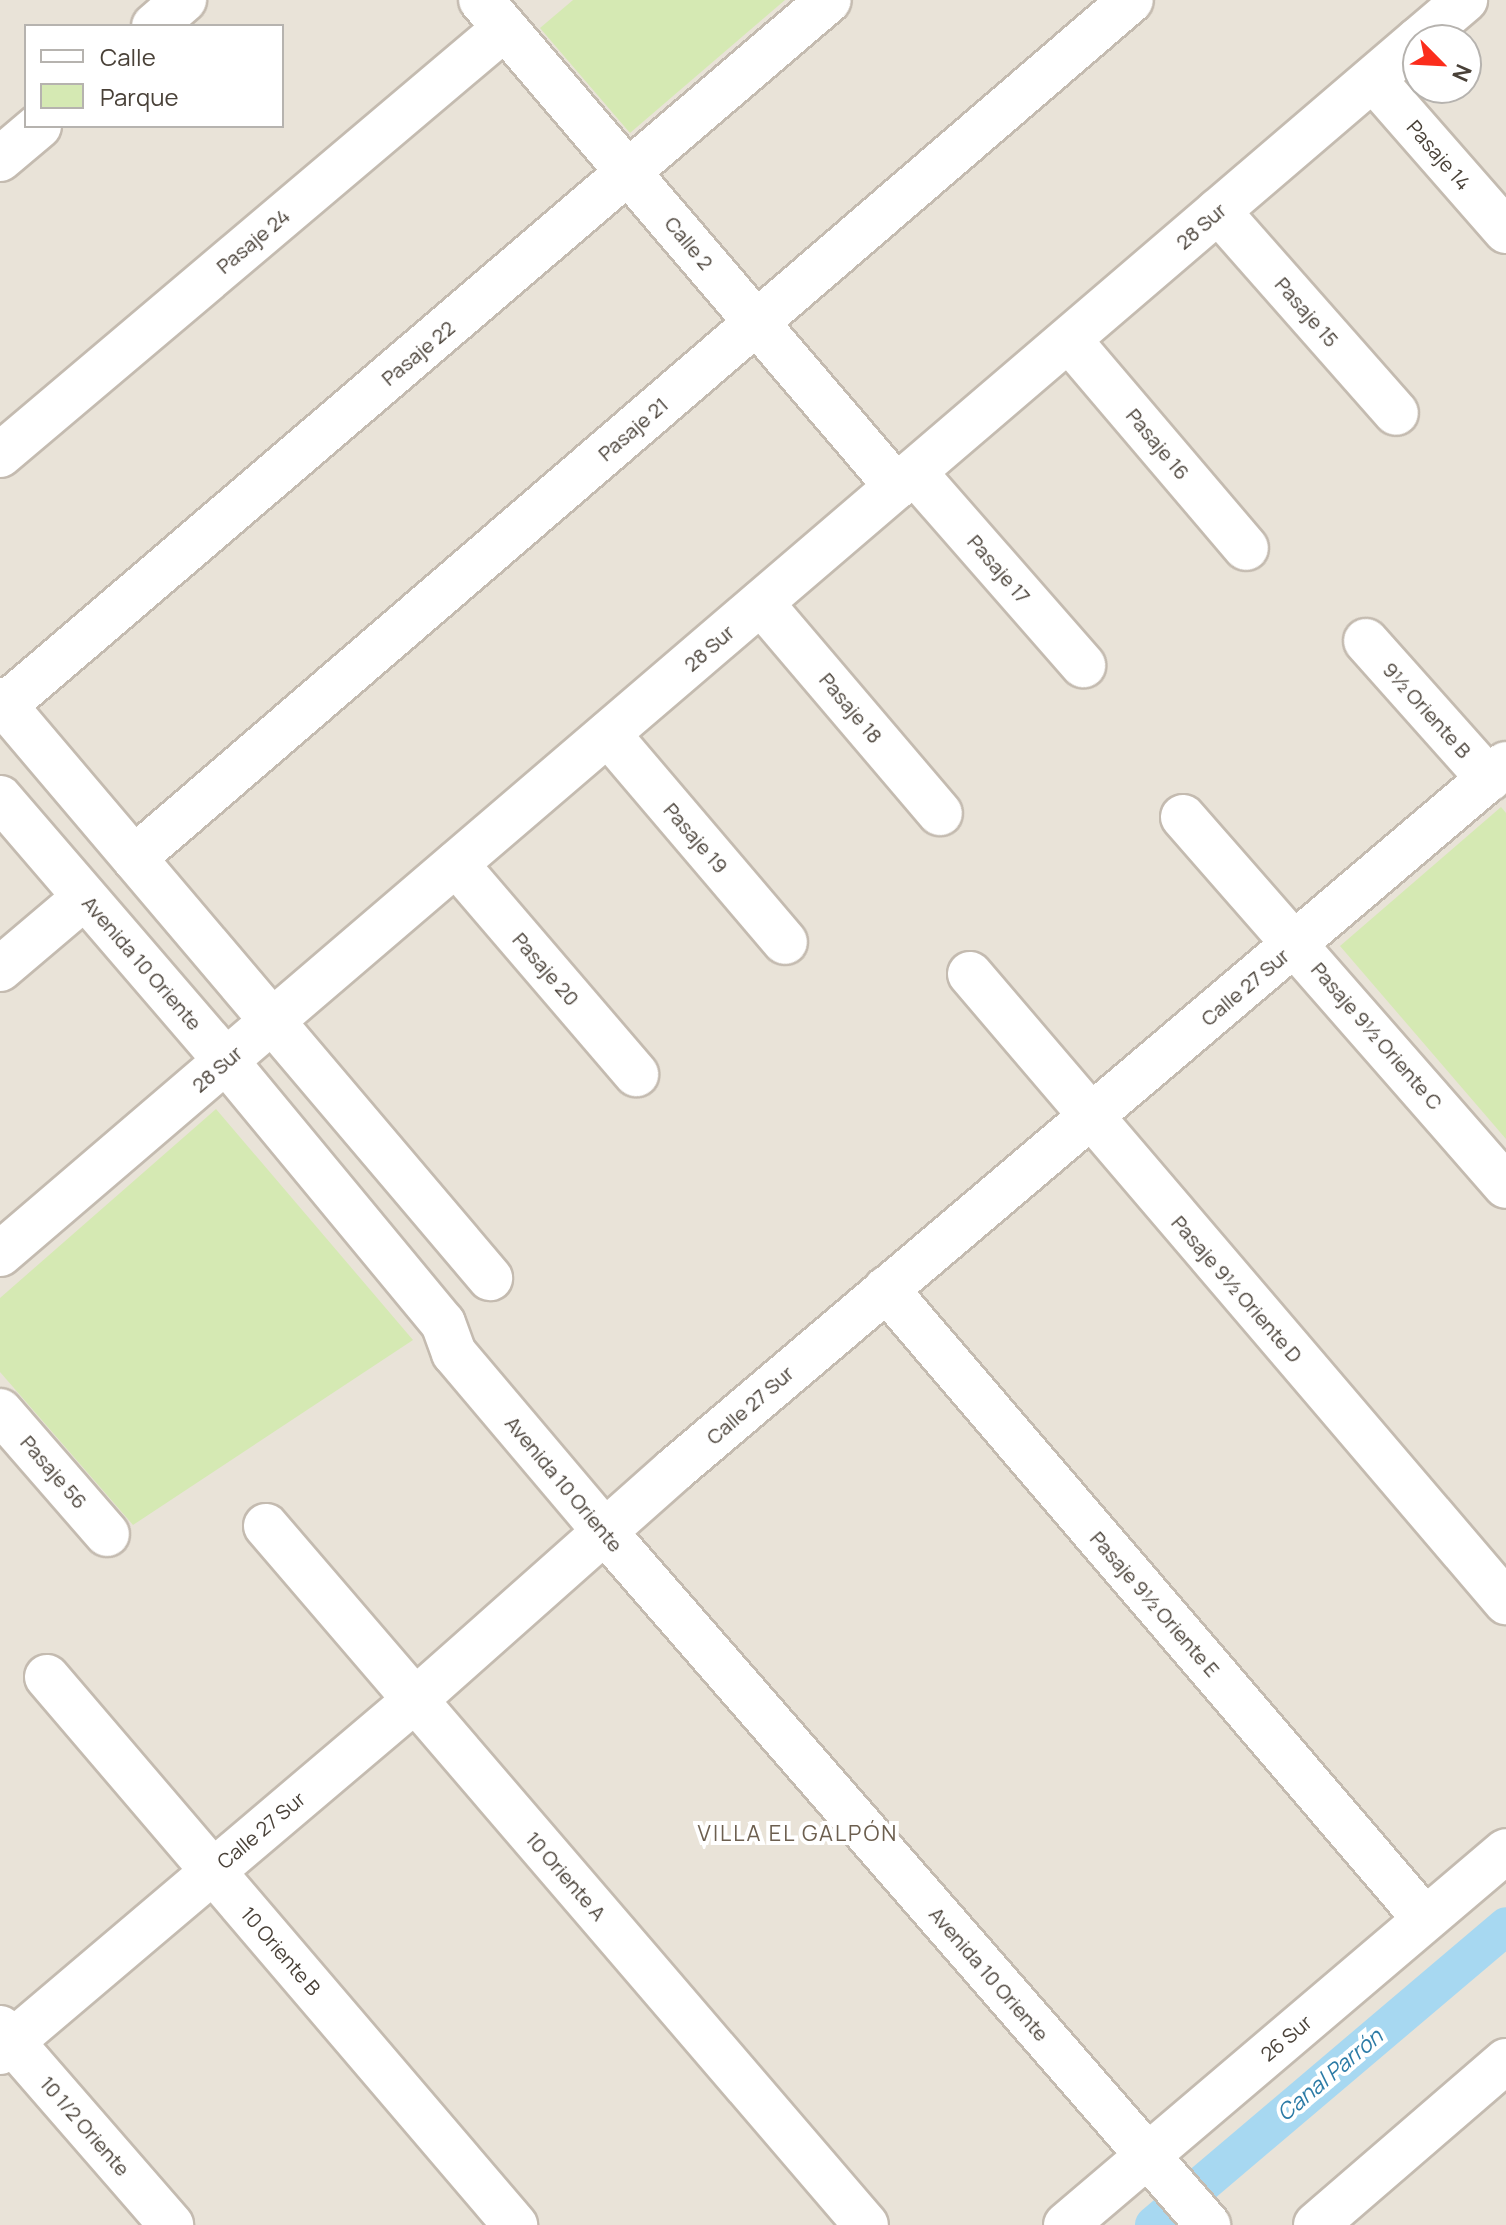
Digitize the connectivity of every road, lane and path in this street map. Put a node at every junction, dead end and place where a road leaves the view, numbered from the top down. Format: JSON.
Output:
{"nodes":[{"id":1,"x":184,"y":0,"type":"edge"},
{"id":2,"x":829,"y":0,"type":"edge"},
{"id":3,"x":1131,"y":0,"type":"edge"},
{"id":4,"x":1465,"y":0,"type":"edge"},
{"id":5,"x":493,"y":14,"type":"edge"},
{"id":6,"x":156,"y":24,"type":"edge"},
{"id":7,"x":1437,"y":24,"type":"edge"},
{"id":8,"x":1402,"y":54,"type":"edge"},
{"id":9,"x":1373,"y":79,"type":"junction"},
{"id":10,"x":37,"y":128,"type":"edge"},
{"id":11,"x":0,"y":159,"type":"edge"},
{"id":12,"x":629,"y":173,"type":"junction"},
{"id":13,"x":1218,"y":211,"type":"junction"},
{"id":14,"x":1506,"y":231,"type":"edge"},
{"id":15,"x":756,"y":322,"type":"junction"},
{"id":16,"x":1069,"y":340,"type":"junction"},
{"id":17,"x":1396,"y":413,"type":"dead end"},
{"id":18,"x":0,"y":455,"type":"edge"},
{"id":19,"x":906,"y":480,"type":"junction"},
{"id":20,"x":1246,"y":548,"type":"dead end"},
{"id":21,"x":761,"y":603,"type":"junction"},
{"id":22,"x":1366,"y":641,"type":"dead end"},
{"id":23,"x":1083,"y":665,"type":"dead end"},
{"id":24,"x":2,"y":702,"type":"edge"},
{"id":25,"x":608,"y":734,"type":"junction"},
{"id":26,"x":1501,"y":770,"type":"edge"},
{"id":27,"x":0,"y":798,"type":"edge"},
{"id":28,"x":940,"y":813,"type":"dead end"},
{"id":29,"x":1183,"y":817,"type":"dead end"},
{"id":30,"x":134,"y":858,"type":"junction"},
{"id":31,"x":456,"y":864,"type":"junction"},
{"id":32,"x":85,"y":897,"type":"junction"},
{"id":33,"x":785,"y":942,"type":"dead end"},
{"id":34,"x":1297,"y":943,"type":"junction"},
{"id":35,"x":0,"y":969,"type":"edge"},
{"id":36,"x":970,"y":974,"type":"dead end"},
{"id":37,"x":273,"y":1020,"type":"junction"},
{"id":38,"x":226,"y":1061,"type":"junction"},
{"id":39,"x":636,"y":1074,"type":"dead end"},
{"id":40,"x":1090,"y":1117,"type":"junction"},
{"id":41,"x":1506,"y":1186,"type":"edge"},
{"id":42,"x":0,"y":1254,"type":"edge"},
{"id":43,"x":490,"y":1278,"type":"dead end"},
{"id":44,"x":886,"y":1289,"type":"junction"},
{"id":45,"x":0,"y":1411,"type":"edge"},
{"id":46,"x":266,"y":1526,"type":"dead end"},
{"id":47,"x":605,"y":1532,"type":"junction"},
{"id":48,"x":107,"y":1534,"type":"dead end"},
{"id":49,"x":1506,"y":1602,"type":"edge"},
{"id":50,"x":47,"y":1677,"type":"dead end"},
{"id":51,"x":415,"y":1700,"type":"junction"},
{"id":52,"x":1506,"y":1851,"type":"edge"},
{"id":53,"x":212,"y":1872,"type":"junction"},
{"id":54,"x":1425,"y":1919,"type":"junction"},
{"id":55,"x":4,"y":2041,"type":"edge"},
{"id":56,"x":1506,"y":2061,"type":"edge"},
{"id":57,"x":1159,"y":2169,"type":"junction"},
{"id":58,"x":1328,"y":2221,"type":"edge"},
{"id":59,"x":171,"y":2225,"type":"edge"},
{"id":60,"x":515,"y":2225,"type":"edge"},
{"id":61,"x":866,"y":2225,"type":"edge"},
{"id":62,"x":1066,"y":2225,"type":"edge"},
{"id":63,"x":1208,"y":2225,"type":"edge"}],
"edges":[{"from":1,"to":6,"type":"street"},
{"from":2,"to":12,"type":"street","name":"Pasaje 22"},
{"from":3,"to":15,"type":"street","name":"Pasaje 21"},
{"from":4,"to":7,"type":"street","name":"28 Sur"},
{"from":5,"to":12,"type":"street","name":"Calle 2"},
{"from":5,"to":18,"type":"street","name":"Pasaje 24"},
{"from":8,"to":9,"type":"street","name":"28 Sur"},
{"from":9,"to":13,"type":"street","name":"28 Sur"},
{"from":9,"to":14,"type":"street","name":"Pasaje 14"},
{"from":10,"to":11,"type":"street"},
{"from":12,"to":15,"type":"street","name":"Calle 2"},
{"from":12,"to":24,"type":"street","name":"Pasaje 22"},
{"from":13,"to":16,"type":"street","name":"28 Sur"},
{"from":13,"to":17,"type":"street","name":"Pasaje 15"},
{"from":15,"to":19,"type":"street","name":"Calle 2"},
{"from":15,"to":30,"type":"street","name":"Pasaje 21"},
{"from":16,"to":19,"type":"street","name":"28 Sur"},
{"from":16,"to":20,"type":"street","name":"Pasaje 16"},
{"from":19,"to":21,"type":"street","name":"28 Sur"},
{"from":19,"to":23,"type":"street","name":"Pasaje 17"},
{"from":21,"to":25,"type":"street","name":"28 Sur"},
{"from":21,"to":28,"type":"street","name":"Pasaje 18"},
{"from":22,"to":26,"type":"street","name":"9½ Oriente B"},
{"from":24,"to":30,"type":"street"},
{"from":25,"to":31,"type":"street","name":"28 Sur"},
{"from":25,"to":33,"type":"street","name":"Pasaje 19"},
{"from":26,"to":34,"type":"street","name":"Calle 27 Sur"},
{"from":27,"to":32,"type":"street","name":"Avenida 10 Oriente"},
{"from":29,"to":34,"type":"street","name":"Pasaje 9½ Oriente C"},
{"from":30,"to":37,"type":"street"},
{"from":31,"to":37,"type":"street","name":"28 Sur"},
{"from":31,"to":39,"type":"street","name":"Pasaje 20"},
{"from":32,"to":35,"type":"street"},
{"from":32,"to":38,"type":"street","name":"Avenida 10 Oriente"},
{"from":34,"to":40,"type":"street","name":"Calle 27 Sur"},
{"from":34,"to":41,"type":"street","name":"Pasaje 9½ Oriente C"},
{"from":36,"to":40,"type":"street","name":"Pasaje 9½ Oriente D"},
{"from":37,"to":38,"type":"street","name":"28 Sur"},
{"from":37,"to":43,"type":"street"},
{"from":38,"to":42,"type":"street","name":"28 Sur"},
{"from":38,"to":47,"type":"street","name":"Avenida 10 Oriente"},
{"from":40,"to":44,"type":"street","name":"Calle 27 Sur"},
{"from":40,"to":49,"type":"street","name":"Pasaje 9½ Oriente D"},
{"from":44,"to":47,"type":"street","name":"Calle 27 Sur"},
{"from":44,"to":54,"type":"street","name":"Pasaje 9½ Oriente E"},
{"from":45,"to":48,"type":"street","name":"Pasaje 56"},
{"from":46,"to":51,"type":"street","name":"10 Oriente A"},
{"from":47,"to":51,"type":"street","name":"Calle 27 Sur"},
{"from":47,"to":57,"type":"street","name":"Avenida 10 Oriente"},
{"from":50,"to":53,"type":"street","name":"10 Oriente B"},
{"from":51,"to":53,"type":"street","name":"Calle 27 Sur"},
{"from":51,"to":61,"type":"street","name":"10 Oriente A"},
{"from":52,"to":54,"type":"street","name":"26 Sur"},
{"from":53,"to":55,"type":"street","name":"Calle 27 Sur"},
{"from":53,"to":60,"type":"street","name":"10 Oriente B"},
{"from":54,"to":57,"type":"street","name":"26 Sur"},
{"from":55,"to":59,"type":"street","name":"10 1/2 Oriente"},
{"from":56,"to":58,"type":"street"},
{"from":57,"to":62,"type":"street","name":"26 Sur"},
{"from":57,"to":63,"type":"street","name":"Avenida 10 Oriente"}]}
